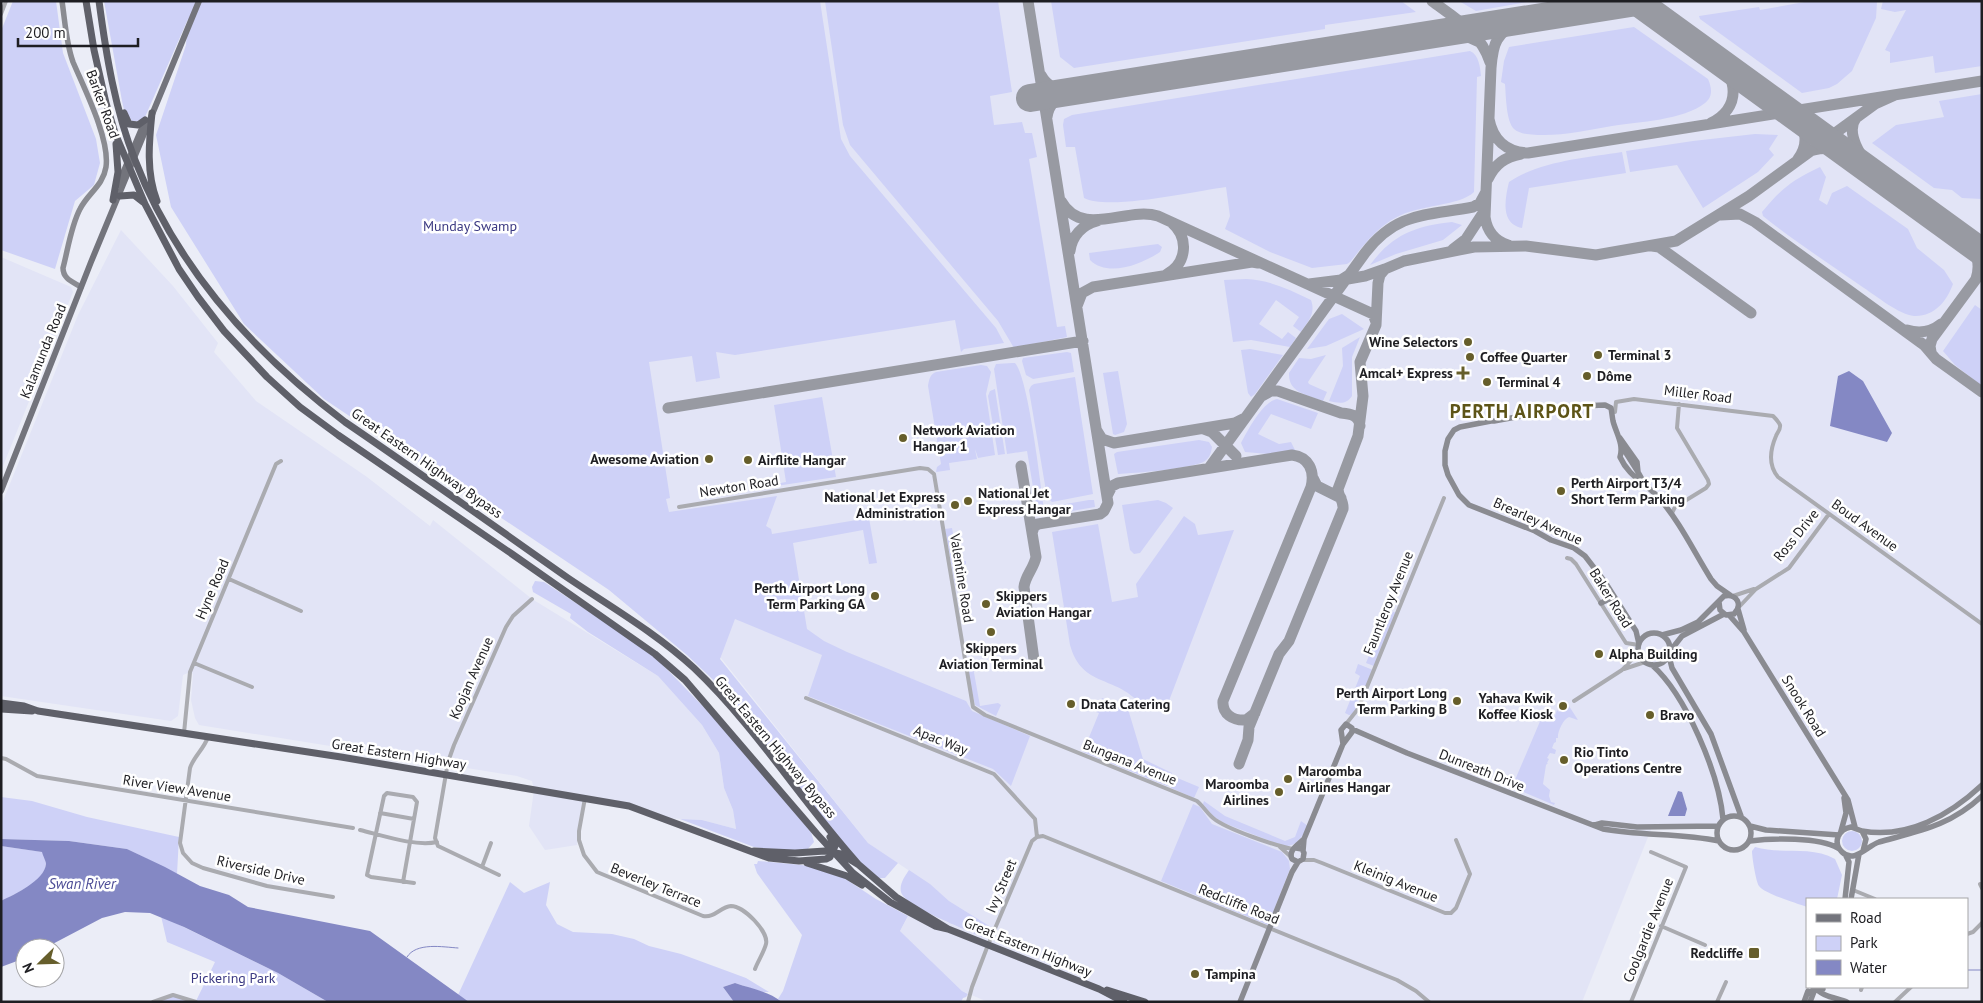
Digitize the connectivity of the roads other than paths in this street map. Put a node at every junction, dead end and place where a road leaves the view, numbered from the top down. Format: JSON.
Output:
{"nodes":[{"id":1,"x":6,"y":1,"type":"edge"},
{"id":2,"x":62,"y":1,"type":"edge"},
{"id":3,"x":86,"y":1,"type":"edge"},
{"id":4,"x":99,"y":1,"type":"edge"},
{"id":5,"x":200,"y":1,"type":"edge"},
{"id":6,"x":1,"y":14,"type":"edge"},
{"id":7,"x":114,"y":87,"type":"junction"},
{"id":8,"x":158,"y":98,"type":"junction"},
{"id":9,"x":152,"y":113,"type":"junction"},
{"id":10,"x":145,"y":120,"type":"junction"},
{"id":11,"x":115,"y":133,"type":"junction"},
{"id":12,"x":131,"y":150,"type":"junction"},
{"id":13,"x":135,"y":159,"type":"junction"},
{"id":14,"x":127,"y":162,"type":"junction"},
{"id":15,"x":131,"y":170,"type":"junction"},
{"id":16,"x":120,"y":196,"type":"junction"},
{"id":17,"x":113,"y":200,"type":"junction"},
{"id":18,"x":145,"y":204,"type":"junction"},
{"id":19,"x":108,"y":220,"type":"junction"},
{"id":20,"x":165,"y":221,"type":"junction"},
{"id":21,"x":82,"y":287,"type":"junction"},
{"id":22,"x":1679,"y":404,"type":"junction"},
{"id":23,"x":1581,"y":406,"type":"dead end"},
{"id":24,"x":1571,"y":407,"type":"dead end"},
{"id":25,"x":1615,"y":412,"type":"dead end"},
{"id":26,"x":1780,"y":427,"type":"joint"},
{"id":27,"x":1622,"y":441,"type":"junction"},
{"id":28,"x":281,"y":461,"type":"dead end"},
{"id":29,"x":920,"y":468,"type":"joint"},
{"id":30,"x":1640,"y":479,"type":"junction"},
{"id":31,"x":1,"y":491,"type":"edge"},
{"id":32,"x":1444,"y":498,"type":"dead end"},
{"id":33,"x":679,"y":507,"type":"dead end"},
{"id":34,"x":1829,"y":514,"type":"junction"},
{"id":35,"x":1674,"y":518,"type":"junction"},
{"id":36,"x":1567,"y":558,"type":"dead end"},
{"id":37,"x":229,"y":579,"type":"junction"},
{"id":38,"x":1756,"y":588,"type":"junction"},
{"id":39,"x":1731,"y":596,"type":"junction"},
{"id":40,"x":532,"y":599,"type":"dead end"},
{"id":41,"x":1719,"y":602,"type":"junction"},
{"id":42,"x":1601,"y":604,"type":"junction"},
{"id":43,"x":1738,"y":608,"type":"junction"},
{"id":44,"x":301,"y":611,"type":"dead end"},
{"id":45,"x":1626,"y":615,"type":"junction"},
{"id":46,"x":1726,"y":615,"type":"junction"},
{"id":47,"x":1982,"y":624,"type":"edge"},
{"id":48,"x":1744,"y":632,"type":"junction"},
{"id":49,"x":1662,"y":635,"type":"junction"},
{"id":50,"x":1639,"y":645,"type":"junction"},
{"id":51,"x":1639,"y":652,"type":"junction"},
{"id":52,"x":1670,"y":654,"type":"junction"},
{"id":53,"x":1645,"y":662,"type":"junction"},
{"id":54,"x":194,"y":663,"type":"junction"},
{"id":55,"x":1652,"y":665,"type":"junction"},
{"id":56,"x":1622,"y":670,"type":"junction"},
{"id":57,"x":252,"y":687,"type":"dead end"},
{"id":58,"x":806,"y":698,"type":"dead end"},
{"id":59,"x":1574,"y":701,"type":"dead end"},
{"id":60,"x":971,"y":702,"type":"joint"},
{"id":61,"x":1,"y":703,"type":"edge"},
{"id":62,"x":1,"y":709,"type":"edge"},
{"id":63,"x":38,"y":711,"type":"junction"},
{"id":64,"x":1349,"y":731,"type":"junction"},
{"id":65,"x":184,"y":733,"type":"junction"},
{"id":66,"x":208,"y":737,"type":"junction"},
{"id":67,"x":1,"y":758,"type":"edge"},
{"id":68,"x":446,"y":774,"type":"junction"},
{"id":69,"x":1982,"y":785,"type":"edge"},
{"id":70,"x":1843,"y":793,"type":"junction"},
{"id":71,"x":1982,"y":796,"type":"edge"},
{"id":72,"x":586,"y":798,"type":"junction"},
{"id":73,"x":186,"y":802,"type":"junction"},
{"id":74,"x":380,"y":813,"type":"junction"},
{"id":75,"x":1741,"y":816,"type":"junction"},
{"id":76,"x":414,"y":819,"type":"junction"},
{"id":77,"x":1723,"y":819,"type":"junction"},
{"id":78,"x":820,"y":820,"type":"junction"},
{"id":79,"x":1595,"y":825,"type":"junction"},
{"id":80,"x":1718,"y":826,"type":"junction"},
{"id":81,"x":1750,"y":826,"type":"junction"},
{"id":82,"x":1855,"y":827,"type":"junction"},
{"id":83,"x":353,"y":828,"type":"dead end"},
{"id":84,"x":360,"y":830,"type":"dead end"},
{"id":85,"x":1862,"y":831,"type":"junction"},
{"id":86,"x":1840,"y":833,"type":"junction"},
{"id":87,"x":375,"y":834,"type":"junction"},
{"id":88,"x":817,"y":834,"type":"junction"},
{"id":89,"x":1037,"y":837,"type":"junction"},
{"id":90,"x":1304,"y":839,"type":"junction"},
{"id":91,"x":1456,"y":840,"type":"dead end"},
{"id":92,"x":410,"y":841,"type":"junction"},
{"id":93,"x":1719,"y":841,"type":"junction"},
{"id":94,"x":1750,"y":841,"type":"junction"},
{"id":95,"x":436,"y":842,"type":"junction"},
{"id":96,"x":491,"y":844,"type":"dead end"},
{"id":97,"x":1280,"y":847,"type":"junction"},
{"id":98,"x":1295,"y":848,"type":"junction"},
{"id":99,"x":1838,"y":848,"type":"junction"},
{"id":100,"x":748,"y":851,"type":"junction"},
{"id":101,"x":811,"y":852,"type":"junction"},
{"id":102,"x":832,"y":852,"type":"junction"},
{"id":103,"x":1304,"y":852,"type":"junction"},
{"id":104,"x":1651,"y":852,"type":"dead end"},
{"id":105,"x":1861,"y":853,"type":"junction"},
{"id":106,"x":1845,"y":854,"type":"junction"},
{"id":107,"x":1296,"y":859,"type":"junction"},
{"id":108,"x":1314,"y":860,"type":"junction"},
{"id":109,"x":799,"y":861,"type":"junction"},
{"id":110,"x":859,"y":865,"type":"junction"},
{"id":111,"x":482,"y":867,"type":"junction"},
{"id":112,"x":499,"y":875,"type":"dead end"},
{"id":113,"x":403,"y":882,"type":"junction"},
{"id":114,"x":414,"y":883,"type":"dead end"},
{"id":115,"x":1854,"y":890,"type":"junction"},
{"id":116,"x":880,"y":895,"type":"junction"},
{"id":117,"x":333,"y":897,"type":"dead end"},
{"id":118,"x":1845,"y":898,"type":"edge"},
{"id":119,"x":1851,"y":898,"type":"edge"},
{"id":120,"x":1873,"y":898,"type":"edge"},
{"id":121,"x":1982,"y":923,"type":"edge"},
{"id":122,"x":1661,"y":926,"type":"junction"},
{"id":123,"x":1269,"y":928,"type":"junction"},
{"id":124,"x":948,"y":929,"type":"junction"},
{"id":125,"x":1968,"y":934,"type":"edge"},
{"id":126,"x":988,"y":945,"type":"junction"},
{"id":127,"x":1705,"y":945,"type":"dead end"},
{"id":128,"x":755,"y":969,"type":"dead end"},
{"id":129,"x":1726,"y":982,"type":"dead end"},
{"id":130,"x":1817,"y":988,"type":"edge"},
{"id":131,"x":1903,"y":988,"type":"edge"},
{"id":132,"x":1910,"y":988,"type":"edge"},
{"id":133,"x":1099,"y":989,"type":"junction"},
{"id":134,"x":1905,"y":992,"type":"junction"},
{"id":135,"x":153,"y":1002,"type":"edge"},
{"id":136,"x":196,"y":1002,"type":"edge"},
{"id":137,"x":968,"y":1002,"type":"edge"},
{"id":138,"x":1124,"y":1002,"type":"edge"},
{"id":139,"x":1145,"y":1002,"type":"edge"},
{"id":140,"x":1240,"y":1002,"type":"edge"},
{"id":141,"x":1429,"y":1002,"type":"edge"},
{"id":142,"x":1631,"y":1002,"type":"edge"},
{"id":143,"x":1717,"y":1002,"type":"edge"},
{"id":144,"x":1804,"y":1002,"type":"edge"},
{"id":145,"x":1810,"y":1002,"type":"edge"},
{"id":146,"x":1846,"y":1002,"type":"edge"},
{"id":147,"x":1895,"y":1002,"type":"edge"}],
"edges":[{"from":1,"to":6,"type":"street"},
{"from":2,"to":21,"type":"main road","name":"Barker Road"},
{"from":3,"to":11,"type":"highway","name":"Great Eastern Highway Bypass"},
{"from":4,"to":7,"type":"highway","name":"Great Eastern Highway Bypass"},
{"from":5,"to":8,"type":"main road","name":"Kalamunda Road"},
{"from":7,"to":10,"type":"highway"},
{"from":7,"to":12,"type":"highway","name":"Great Eastern Highway Bypass"},
{"from":8,"to":9,"type":"main road","name":"Kalamunda Road"},
{"from":8,"to":10,"type":"main road","name":"Kalamunda Road"},
{"from":9,"to":13,"type":"main road","name":"Kalamunda Road"},
{"from":9,"to":20,"type":"highway"},
{"from":10,"to":12,"type":"main road","name":"Kalamunda Road"},
{"from":11,"to":14,"type":"highway","name":"Great Eastern Highway Bypass"},
{"from":11,"to":17,"type":"highway"},
{"from":12,"to":13,"type":"highway","name":"Great Eastern Highway Bypass"},
{"from":12,"to":14,"type":"main road","name":"Kalamunda Road"},
{"from":13,"to":15,"type":"main road","name":"Kalamunda Road"},
{"from":13,"to":20,"type":"highway","name":"Great Eastern Highway Bypass"},
{"from":14,"to":15,"type":"highway","name":"Great Eastern Highway Bypass"},
{"from":14,"to":17,"type":"main road","name":"Kalamunda Road"},
{"from":15,"to":16,"type":"main road","name":"Kalamunda Road"},
{"from":15,"to":18,"type":"highway","name":"Great Eastern Highway Bypass"},
{"from":16,"to":18,"type":"highway"},
{"from":16,"to":19,"type":"main road","name":"Kalamunda Road"},
{"from":17,"to":19,"type":"main road","name":"Kalamunda Road"},
{"from":18,"to":88,"type":"highway","name":"Great Eastern Highway Bypass"},
{"from":19,"to":21,"type":"main road","name":"Kalamunda Road"},
{"from":20,"to":78,"type":"highway","name":"Great Eastern Highway Bypass"},
{"from":21,"to":31,"type":"main road","name":"Kalamunda Road"},
{"from":22,"to":25,"type":"street","name":"Miller Road"},
{"from":22,"to":26,"type":"street","name":"Miller Road"},
{"from":22,"to":35,"type":"street"},
{"from":23,"to":27,"type":"main road"},
{"from":24,"to":45,"type":"main road","name":"Brearley Avenue"},
{"from":26,"to":34,"type":"street","name":"Boud Avenue"},
{"from":27,"to":30,"type":"main road"},
{"from":27,"to":30,"type":"main road"},
{"from":28,"to":37,"type":"street","name":"Hyne Road"},
{"from":29,"to":33,"type":"street","name":"Newton Road"},
{"from":29,"to":60,"type":"street","name":"Valentine Road"},
{"from":30,"to":35,"type":"main road"},
{"from":32,"to":64,"type":"street","name":"Fauntleroy Avenue"},
{"from":34,"to":38,"type":"street","name":"Ross Drive"},
{"from":34,"to":47,"type":"street","name":"Boud Avenue"},
{"from":35,"to":39,"type":"main road"},
{"from":36,"to":42,"type":"street","name":"Baker Road"},
{"from":37,"to":44,"type":"street"},
{"from":37,"to":54,"type":"street","name":"Hyne Road"},
{"from":38,"to":39,"type":"street","name":"Ross Drive"},
{"from":38,"to":43,"type":"street","name":"Ross Drive"},
{"from":39,"to":41,"type":"main road"},
{"from":39,"to":43,"type":"main road"},
{"from":40,"to":68,"type":"street","name":"Koojan Avenue"},
{"from":41,"to":46,"type":"main road"},
{"from":41,"to":49,"type":"main road"},
{"from":42,"to":45,"type":"main road"},
{"from":42,"to":50,"type":"street","name":"Baker Road"},
{"from":43,"to":46,"type":"main road"},
{"from":43,"to":48,"type":"main road","name":"Snook Road"},
{"from":45,"to":50,"type":"main road","name":"Brearley Avenue"},
{"from":46,"to":48,"type":"main road","name":"Snook Road"},
{"from":46,"to":52,"type":"main road"},
{"from":48,"to":70,"type":"main road","name":"Snook Road"},
{"from":49,"to":50,"type":"main road"},
{"from":49,"to":52,"type":"main road"},
{"from":50,"to":51,"type":"main road"},
{"from":51,"to":53,"type":"main road"},
{"from":51,"to":56,"type":"street"},
{"from":52,"to":55,"type":"main road"},
{"from":52,"to":75,"type":"main road"},
{"from":53,"to":55,"type":"main road"},
{"from":53,"to":56,"type":"street"},
{"from":54,"to":57,"type":"street"},
{"from":54,"to":65,"type":"street","name":"Hyne Road"},
{"from":55,"to":77,"type":"main road"},
{"from":56,"to":59,"type":"street"},
{"from":58,"to":89,"type":"street","name":"Apac Way"},
{"from":60,"to":97,"type":"street","name":"Bungana Avenue"},
{"from":61,"to":63,"type":"highway","name":"Great Eastern Highway"},
{"from":62,"to":63,"type":"highway","name":"Great Eastern Highway"},
{"from":63,"to":65,"type":"highway","name":"Great Eastern Highway"},
{"from":64,"to":79,"type":"main road","name":"Dunreath Drive"},
{"from":64,"to":90,"type":"main road"},
{"from":65,"to":66,"type":"highway","name":"Great Eastern Highway"},
{"from":66,"to":68,"type":"highway","name":"Great Eastern Highway"},
{"from":66,"to":73,"type":"street"},
{"from":67,"to":73,"type":"street","name":"River View Avenue"},
{"from":68,"to":72,"type":"highway","name":"Great Eastern Highway"},
{"from":68,"to":95,"type":"street","name":"Koojan Avenue"},
{"from":69,"to":85,"type":"main road"},
{"from":70,"to":82,"type":"main road","name":"Snook Road"},
{"from":70,"to":86,"type":"main road","name":"Snook Road"},
{"from":71,"to":105,"type":"main road"},
{"from":72,"to":100,"type":"highway","name":"Great Eastern Highway"},
{"from":72,"to":128,"type":"street","name":"Beverley Terrace"},
{"from":73,"to":83,"type":"street","name":"River View Avenue"},
{"from":73,"to":117,"type":"street","name":"Riverside Drive"},
{"from":74,"to":76,"type":"street"},
{"from":74,"to":76,"type":"street"},
{"from":74,"to":87,"type":"street"},
{"from":75,"to":77,"type":"main road"},
{"from":75,"to":81,"type":"main road"},
{"from":76,"to":92,"type":"street"},
{"from":77,"to":80,"type":"main road"},
{"from":78,"to":102,"type":"highway","name":"Great Eastern Highway"},
{"from":78,"to":110,"type":"highway","name":"Great Eastern Highway Bypass"},
{"from":79,"to":80,"type":"main road","name":"Dunreath Drive"},
{"from":79,"to":93,"type":"main road","name":"Dunreath Drive"},
{"from":80,"to":93,"type":"main road"},
{"from":81,"to":86,"type":"main road"},
{"from":81,"to":94,"type":"main road"},
{"from":82,"to":85,"type":"main road"},
{"from":82,"to":86,"type":"main road"},
{"from":84,"to":87,"type":"street"},
{"from":85,"to":105,"type":"main road"},
{"from":86,"to":99,"type":"main road"},
{"from":87,"to":92,"type":"street"},
{"from":87,"to":113,"type":"street"},
{"from":88,"to":101,"type":"highway"},
{"from":88,"to":102,"type":"highway","name":"Great Eastern Highway Bypass"},
{"from":89,"to":123,"type":"street","name":"Redcliffe Road"},
{"from":89,"to":126,"type":"street","name":"Ivy Street"},
{"from":90,"to":98,"type":"main road"},
{"from":90,"to":103,"type":"main road"},
{"from":91,"to":108,"type":"street","name":"Kleinig Avenue"},
{"from":92,"to":95,"type":"street"},
{"from":92,"to":113,"type":"street"},
{"from":93,"to":94,"type":"main road"},
{"from":94,"to":99,"type":"main road"},
{"from":95,"to":111,"type":"street"},
{"from":96,"to":111,"type":"street"},
{"from":97,"to":98,"type":"street","name":"Bungana Avenue"},
{"from":97,"to":107,"type":"street","name":"Bungana Avenue"},
{"from":98,"to":103,"type":"main road"},
{"from":98,"to":107,"type":"main road"},
{"from":99,"to":106,"type":"main road"},
{"from":100,"to":101,"type":"highway","name":"Great Eastern Highway"},
{"from":100,"to":109,"type":"highway","name":"Great Eastern Highway"},
{"from":101,"to":102,"type":"highway","name":"Great Eastern Highway"},
{"from":102,"to":109,"type":"highway","name":"Great Eastern Highway"},
{"from":102,"to":110,"type":"highway","name":"Great Eastern Highway"},
{"from":102,"to":116,"type":"highway","name":"Great Eastern Highway"},
{"from":103,"to":107,"type":"main road"},
{"from":103,"to":108,"type":"street","name":"Kleinig Avenue"},
{"from":104,"to":122,"type":"street","name":"Coolgardie Avenue"},
{"from":105,"to":106,"type":"main road"},
{"from":105,"to":115,"type":"main road"},
{"from":106,"to":118,"type":"main road"},
{"from":107,"to":108,"type":"street","name":"Kleinig Avenue"},
{"from":107,"to":123,"type":"main road"},
{"from":109,"to":116,"type":"highway"},
{"from":110,"to":124,"type":"highway","name":"Great Eastern Highway"},
{"from":111,"to":112,"type":"street"},
{"from":113,"to":114,"type":"street"},
{"from":115,"to":119,"type":"main road"},
{"from":115,"to":120,"type":"street"},
{"from":116,"to":124,"type":"highway","name":"Great Eastern Highway"},
{"from":121,"to":125,"type":"street"},
{"from":122,"to":127,"type":"street"},
{"from":122,"to":142,"type":"street","name":"Coolgardie Avenue"},
{"from":123,"to":140,"type":"main road"},
{"from":123,"to":141,"type":"street","name":"Redcliffe Road"},
{"from":124,"to":126,"type":"highway","name":"Great Eastern Highway"},
{"from":126,"to":133,"type":"highway","name":"Great Eastern Highway"},
{"from":126,"to":137,"type":"street","name":"Ivy Street"},
{"from":129,"to":143,"type":"street"},
{"from":130,"to":144,"type":"main road"},
{"from":130,"to":145,"type":"main road"},
{"from":130,"to":145,"type":"main road"},
{"from":130,"to":146,"type":"main road"},
{"from":131,"to":134,"type":"street"},
{"from":132,"to":134,"type":"street"},
{"from":133,"to":138,"type":"highway","name":"Great Eastern Highway"},
{"from":133,"to":139,"type":"highway","name":"Great Eastern Highway"},
{"from":134,"to":147,"type":"street"},
{"from":135,"to":136,"type":"street"}]}
